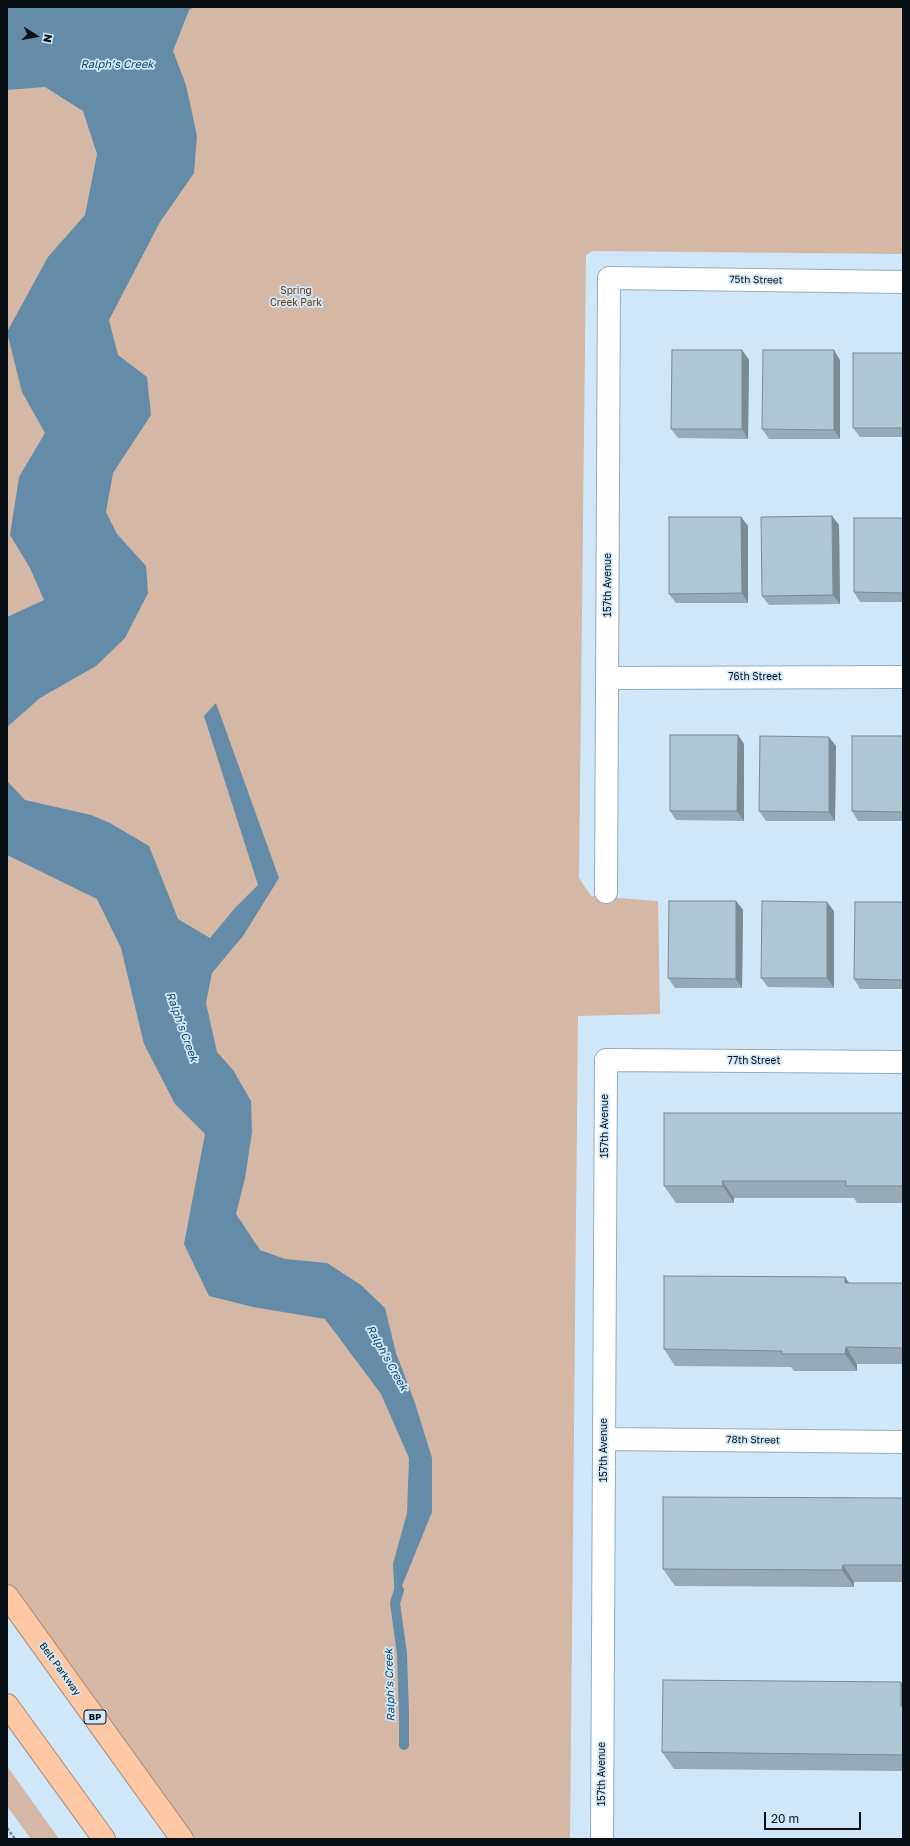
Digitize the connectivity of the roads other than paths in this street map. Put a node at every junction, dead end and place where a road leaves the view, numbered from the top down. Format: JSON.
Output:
{"nodes":[{"id":1,"x":609,"y":278,"type":"joint"},
{"id":2,"x":903,"y":282,"type":"edge"},
{"id":3,"x":903,"y":677,"type":"edge"},
{"id":4,"x":607,"y":678,"type":"junction"},
{"id":5,"x":606,"y":892,"type":"dead end"},
{"id":6,"x":606,"y":1060,"type":"joint"},
{"id":7,"x":903,"y":1062,"type":"edge"},
{"id":8,"x":604,"y":1439,"type":"junction"},
{"id":9,"x":903,"y":1442,"type":"edge"},
{"id":10,"x":7,"y":1596,"type":"edge"},
{"id":11,"x":7,"y":1705,"type":"edge"},
{"id":12,"x":104,"y":1839,"type":"edge"},
{"id":13,"x":182,"y":1839,"type":"edge"},
{"id":14,"x":602,"y":1839,"type":"edge"}],
"edges":[{"from":1,"to":2,"type":"street","name":"75th Street"},
{"from":1,"to":4,"type":"street","name":"157th Avenue"},
{"from":3,"to":4,"type":"street","name":"76th Street"},
{"from":4,"to":5,"type":"street","name":"157th Avenue"},
{"from":6,"to":7,"type":"street","name":"77th Street"},
{"from":6,"to":8,"type":"street","name":"157th Avenue"},
{"from":8,"to":9,"type":"street","name":"78th Street"},
{"from":8,"to":14,"type":"street","name":"157th Avenue"},
{"from":10,"to":13,"type":"highway","name":"Belt Parkway","number":"BP"},
{"from":11,"to":12,"type":"highway"}]}
